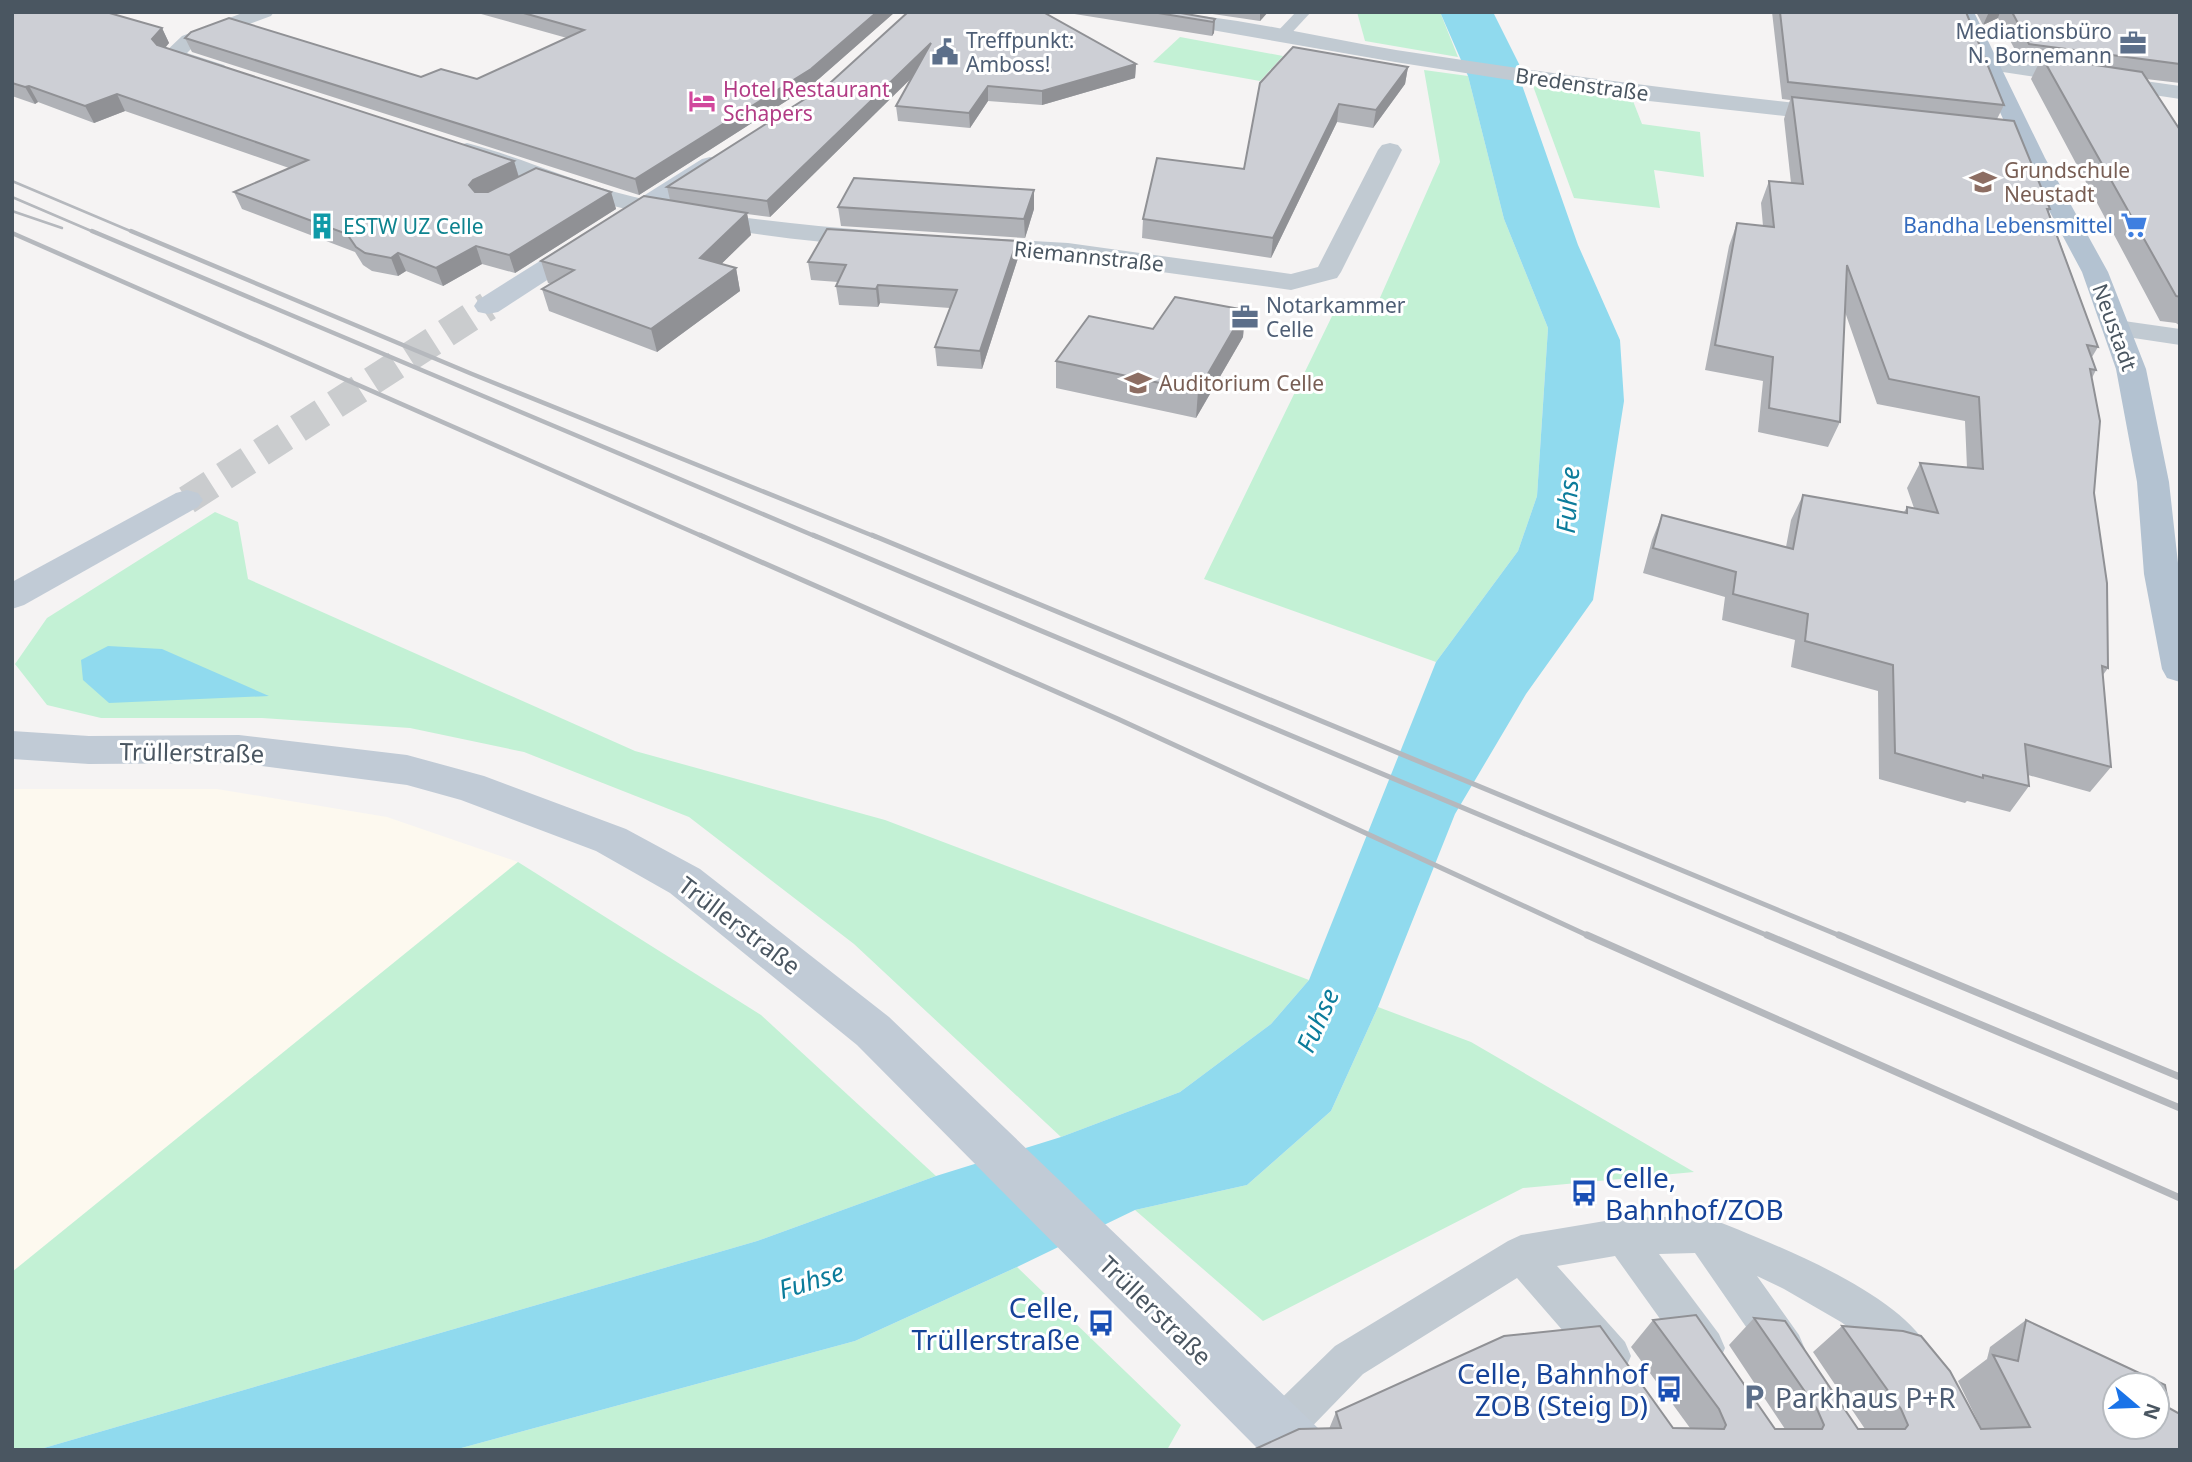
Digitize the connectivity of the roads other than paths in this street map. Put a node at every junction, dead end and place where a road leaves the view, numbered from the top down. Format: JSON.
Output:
{"nodes":[{"id":1,"x":264,"y":12,"type":"edge"},
{"id":2,"x":1143,"y":12,"type":"edge"},
{"id":3,"x":1304,"y":12,"type":"edge"},
{"id":4,"x":1964,"y":12,"type":"edge"},
{"id":5,"x":164,"y":33,"type":"dead end"},
{"id":6,"x":1281,"y":36,"type":"junction"},
{"id":7,"x":189,"y":40,"type":"junction"},
{"id":8,"x":1990,"y":65,"type":"junction"},
{"id":9,"x":241,"y":76,"type":"edge"},
{"id":10,"x":2180,"y":93,"type":"edge"},
{"id":11,"x":1865,"y":118,"type":"edge"},
{"id":12,"x":1993,"y":132,"type":"edge"},
{"id":13,"x":2024,"y":136,"type":"junction"},
{"id":14,"x":450,"y":145,"type":"edge"},
{"id":15,"x":1390,"y":149,"type":"dead end"},
{"id":16,"x":725,"y":154,"type":"edge"},
{"id":17,"x":542,"y":175,"type":"junction"},
{"id":18,"x":520,"y":186,"type":"edge"},
{"id":19,"x":645,"y":206,"type":"junction"},
{"id":20,"x":904,"y":241,"type":"edge"},
{"id":21,"x":941,"y":243,"type":"edge"},
{"id":22,"x":488,"y":306,"type":"tunnel mouth"},
{"id":23,"x":2117,"y":328,"type":"junction"},
{"id":24,"x":2180,"y":337,"type":"edge"},
{"id":25,"x":187,"y":500,"type":"tunnel mouth"},
{"id":26,"x":12,"y":597,"type":"edge"},
{"id":27,"x":2180,"y":669,"type":"edge"},
{"id":28,"x":12,"y":745,"type":"edge"},
{"id":29,"x":1704,"y":1234,"type":"junction"},
{"id":30,"x":1623,"y":1236,"type":"junction"},
{"id":31,"x":1521,"y":1254,"type":"junction"},
{"id":32,"x":1928,"y":1377,"type":"edge"},
{"id":33,"x":1726,"y":1380,"type":"edge"},
{"id":34,"x":1808,"y":1383,"type":"edge"},
{"id":35,"x":1630,"y":1384,"type":"edge"},
{"id":36,"x":1290,"y":1440,"type":"edge"}],
"edges":[{"from":1,"to":7,"type":"street"},
{"from":2,"to":6,"type":"street","name":"Bredenstraße"},
{"from":3,"to":6,"type":"lane"},
{"from":4,"to":8,"type":"main road","name":"Neustadt"},
{"from":5,"to":7,"type":"street"},
{"from":6,"to":11,"type":"street","name":"Bredenstraße"},
{"from":7,"to":9,"type":"street"},
{"from":8,"to":10,"type":"street"},
{"from":8,"to":13,"type":"main road","name":"Neustadt"},
{"from":12,"to":13,"type":"street"},
{"from":13,"to":23,"type":"main road","name":"Neustadt"},
{"from":14,"to":17,"type":"street"},
{"from":15,"to":21,"type":"street","name":"Riemannstraße"},
{"from":16,"to":19,"type":"street"},
{"from":17,"to":18,"type":"lane"},
{"from":17,"to":19,"type":"street"},
{"from":19,"to":20,"type":"street"},
{"from":19,"to":22,"type":"street"},
{"from":23,"to":24,"type":"street"},
{"from":23,"to":27,"type":"main road","name":"Neustadt"},
{"from":25,"to":26,"type":"street"},
{"from":28,"to":36,"type":"street","name":"Trüllerstraße"},
{"from":29,"to":30,"type":"lane"},
{"from":29,"to":32,"type":"lane"},
{"from":29,"to":34,"type":"lane"},
{"from":30,"to":31,"type":"lane"},
{"from":30,"to":33,"type":"lane"},
{"from":31,"to":35,"type":"lane"},
{"from":31,"to":36,"type":"lane"}]}
